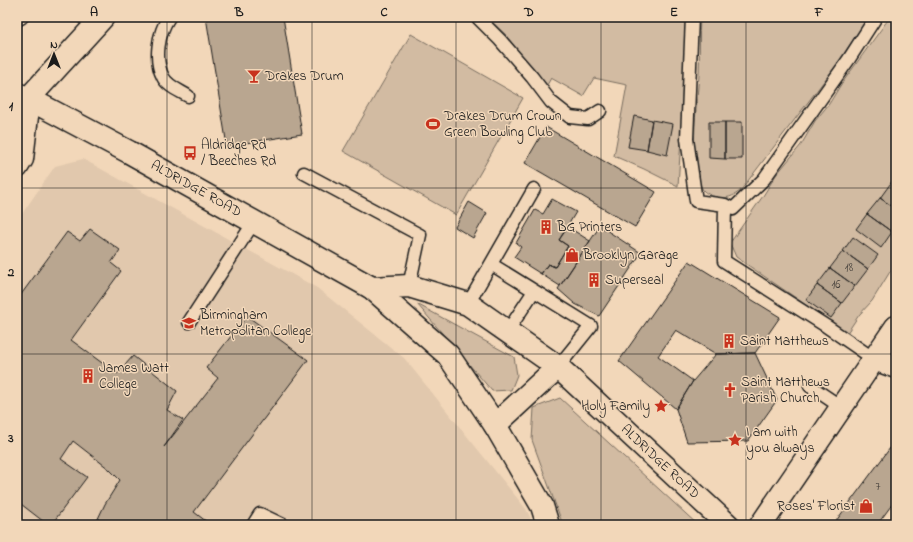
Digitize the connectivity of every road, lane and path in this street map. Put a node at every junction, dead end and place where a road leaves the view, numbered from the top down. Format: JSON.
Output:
{"nodes":[{"id":1,"x":22,"y":17,"type":"edge"},
{"id":2,"x":169,"y":17,"type":"edge"},
{"id":3,"x":476,"y":17,"type":"edge"},
{"id":4,"x":692,"y":17,"type":"edge"},
{"id":5,"x":876,"y":17,"type":"edge"},
{"id":6,"x":17,"y":20,"type":"edge"},
{"id":7,"x":94,"y":20,"type":"edge"},
{"id":8,"x":188,"y":96,"type":"dead end"},
{"id":9,"x":21,"y":101,"type":"edge"},
{"id":10,"x":600,"y":112,"type":"dead end"},
{"id":11,"x":17,"y":167,"type":"edge"},
{"id":12,"x":304,"y":173,"type":"dead end"},
{"id":13,"x":534,"y":189,"type":"dead end"},
{"id":14,"x":725,"y":204,"type":"junction"},
{"id":15,"x":254,"y":222,"type":"junction"},
{"id":16,"x":491,"y":264,"type":"junction"},
{"id":17,"x":409,"y":286,"type":"junction"},
{"id":18,"x":372,"y":288,"type":"junction"},
{"id":19,"x":534,"y":291,"type":"junction"},
{"id":20,"x":468,"y":304,"type":"junction"},
{"id":21,"x":189,"y":322,"type":"dead end"},
{"id":22,"x":896,"y":327,"type":"edge"},
{"id":23,"x":507,"y":332,"type":"junction"},
{"id":24,"x":874,"y":359,"type":"junction"},
{"id":25,"x":558,"y":367,"type":"junction"},
{"id":26,"x":896,"y":367,"type":"edge"},
{"id":27,"x":810,"y":386,"type":"dead end"},
{"id":28,"x":841,"y":407,"type":"junction"},
{"id":29,"x":495,"y":424,"type":"junction"},
{"id":30,"x":253,"y":525,"type":"edge"},
{"id":31,"x":283,"y":525,"type":"edge"},
{"id":32,"x":548,"y":525,"type":"edge"},
{"id":33,"x":728,"y":525,"type":"edge"},
{"id":34,"x":761,"y":525,"type":"edge"}],
"edges":[{"from":1,"to":6,"type":"lane"},
{"from":2,"to":8,"type":"lane"},
{"from":3,"to":10,"type":"lane"},
{"from":4,"to":14,"type":"lane"},
{"from":5,"to":14,"type":"lane"},
{"from":7,"to":9,"type":"street"},
{"from":9,"to":11,"type":"street"},
{"from":9,"to":15,"type":"street","name":"ALDRIDGE ROAD"},
{"from":12,"to":17,"type":"lane"},
{"from":13,"to":16,"type":"lane"},
{"from":14,"to":24,"type":"lane"},
{"from":15,"to":18,"type":"street","name":"ALDRIDGE ROAD"},
{"from":15,"to":21,"type":"lane"},
{"from":16,"to":19,"type":"lane"},
{"from":16,"to":20,"type":"lane"},
{"from":17,"to":18,"type":"street","name":"ALDRIDGE ROAD"},
{"from":17,"to":20,"type":"street","name":"ALDRIDGE ROAD"},
{"from":18,"to":29,"type":"street","name":"ALDRIDGE ROAD"},
{"from":19,"to":23,"type":"lane"},
{"from":19,"to":25,"type":"lane"},
{"from":20,"to":23,"type":"street","name":"ALDRIDGE ROAD"},
{"from":22,"to":24,"type":"street"},
{"from":23,"to":25,"type":"street","name":"ALDRIDGE ROAD"},
{"from":24,"to":26,"type":"street"},
{"from":24,"to":28,"type":"street"},
{"from":25,"to":29,"type":"street"},
{"from":25,"to":33,"type":"street","name":"ALDRIDGE ROAD"},
{"from":27,"to":28,"type":"lane"},
{"from":28,"to":34,"type":"street"},
{"from":29,"to":32,"type":"street","name":"ALDRIDGE ROAD"},
{"from":30,"to":31,"type":"lane"}]}
